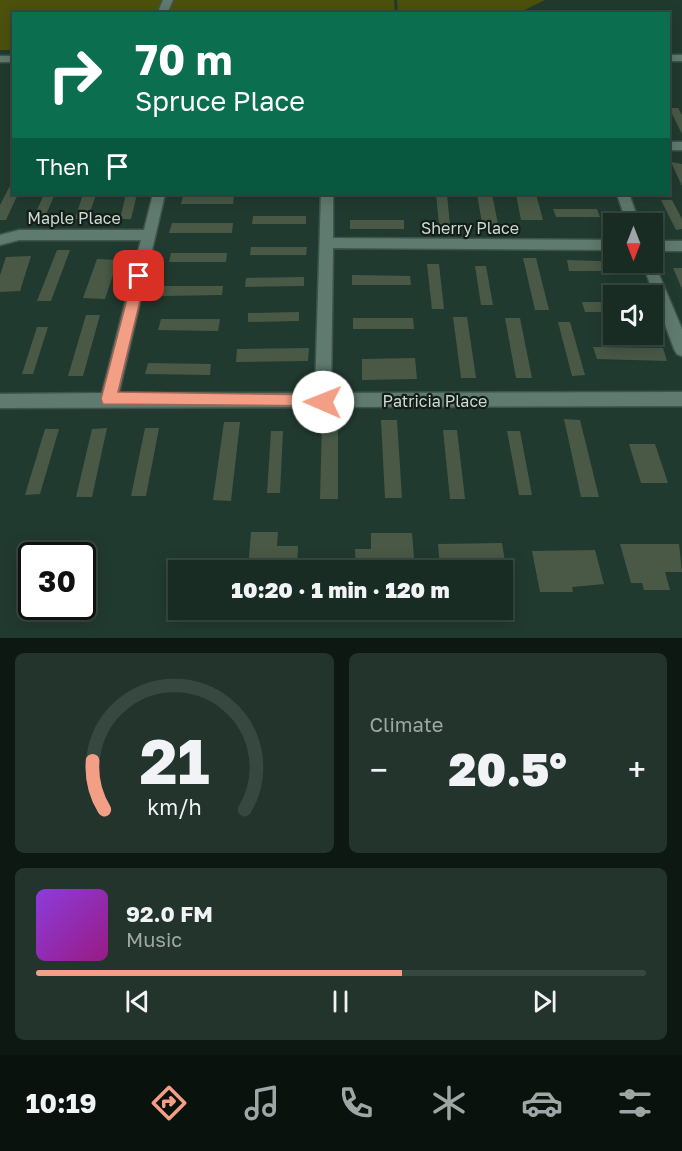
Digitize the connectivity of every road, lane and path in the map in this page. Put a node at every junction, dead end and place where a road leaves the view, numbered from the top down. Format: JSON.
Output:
{"nodes":[{"id":1,"x":159,"y":195,"type":"edge"},
{"id":2,"x":327,"y":195,"type":"edge"},
{"id":3,"x":623,"y":195,"type":"edge"},
{"id":4,"x":630,"y":213,"type":"edge"},
{"id":5,"x":149,"y":235,"type":"junction"},
{"id":6,"x":0,"y":240,"type":"edge"},
{"id":7,"x":327,"y":243,"type":"junction"},
{"id":8,"x":603,"y":245,"type":"edge"},
{"id":9,"x":663,"y":246,"type":"edge"},
{"id":10,"x":682,"y":246,"type":"edge"},
{"id":11,"x":653,"y":273,"type":"edge"},
{"id":12,"x":682,"y":349,"type":"edge"},
{"id":13,"x":109,"y":399,"type":"junction"},
{"id":14,"x":682,"y":399,"type":"edge"},
{"id":15,"x":0,"y":401,"type":"edge"},
{"id":16,"x":323,"y":402,"type":"junction"}],
"edges":[{"from":1,"to":5,"type":"street"},
{"from":2,"to":7,"type":"street"},
{"from":3,"to":4,"type":"street"},
{"from":5,"to":6,"type":"street","name":"Maple Place"},
{"from":5,"to":13,"type":"street"},
{"from":7,"to":8,"type":"street","name":"Sherry Place"},
{"from":7,"to":16,"type":"street"},
{"from":9,"to":10,"type":"street"},
{"from":11,"to":12,"type":"street"},
{"from":13,"to":15,"type":"street","name":"Patricia Place"},
{"from":13,"to":16,"type":"street","name":"Patricia Place"},
{"from":14,"to":16,"type":"street","name":"Patricia Place"}]}
